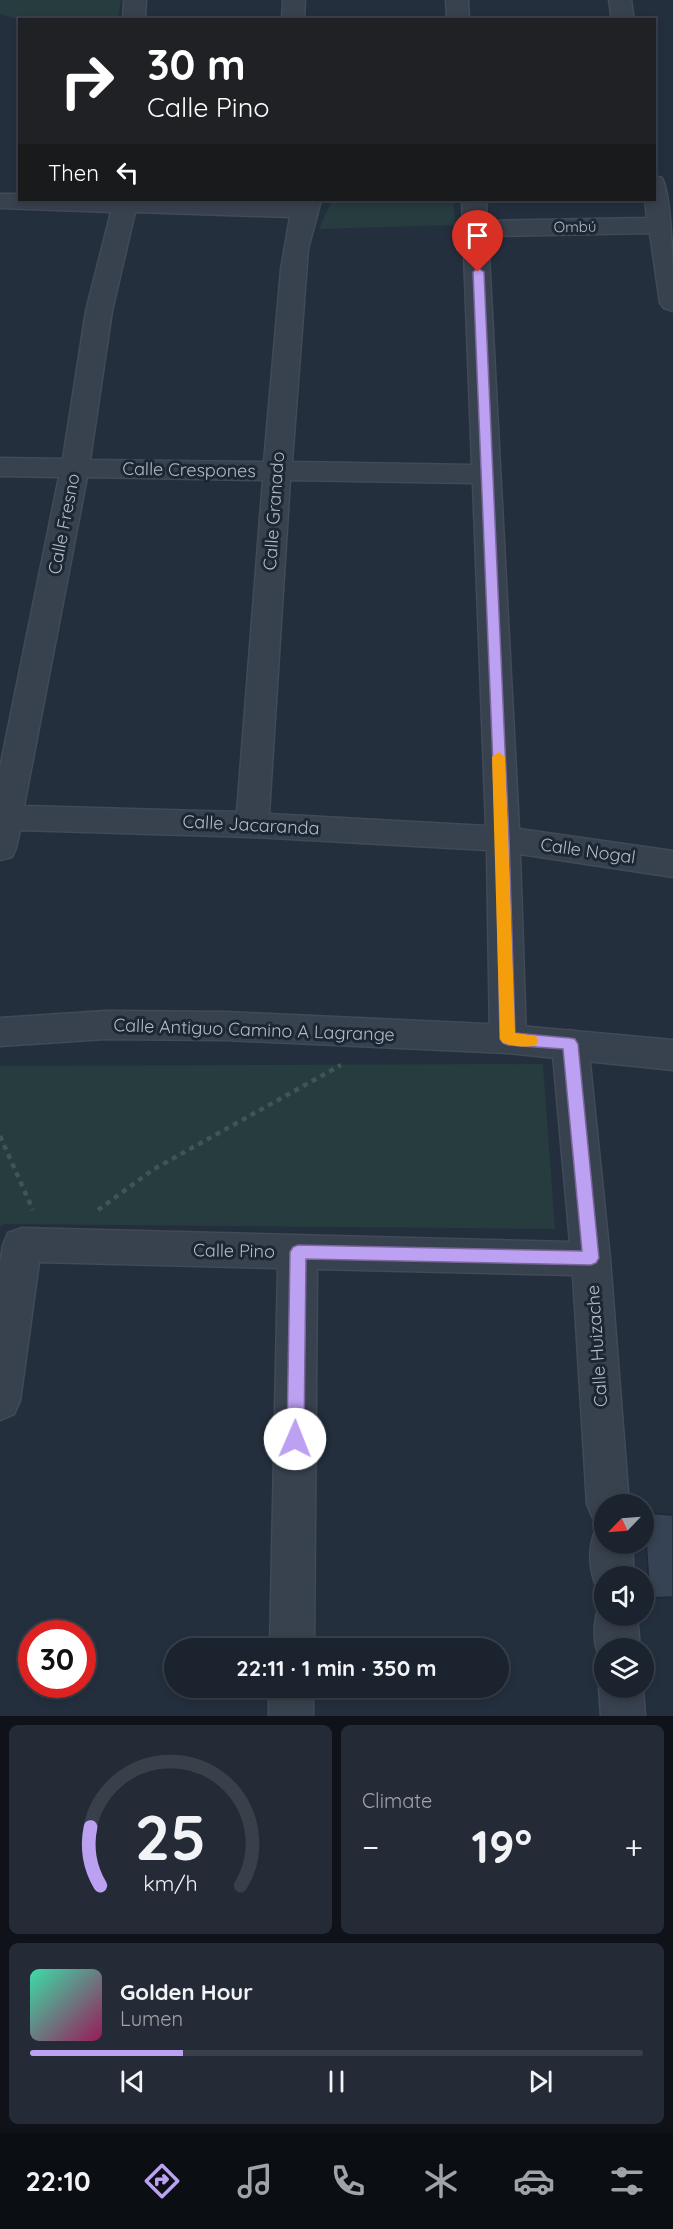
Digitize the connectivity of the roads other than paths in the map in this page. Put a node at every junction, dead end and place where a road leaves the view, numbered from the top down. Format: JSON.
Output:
{"nodes":[{"id":1,"x":135,"y":0,"type":"edge"},
{"id":2,"x":294,"y":0,"type":"edge"},
{"id":3,"x":457,"y":0,"type":"edge"},
{"id":4,"x":620,"y":0,"type":"edge"},
{"id":5,"x":134,"y":18,"type":"edge"},
{"id":6,"x":293,"y":18,"type":"edge"},
{"id":7,"x":458,"y":18,"type":"edge"},
{"id":8,"x":623,"y":18,"type":"edge"},
{"id":9,"x":656,"y":189,"type":"edge"},
{"id":10,"x":0,"y":201,"type":"edge"},
{"id":11,"x":124,"y":201,"type":"edge"},
{"id":12,"x":474,"y":201,"type":"edge"},
{"id":13,"x":306,"y":205,"type":"edge"},
{"id":14,"x":668,"y":226,"type":"edge"},
{"id":15,"x":477,"y":229,"type":"junction"},
{"id":16,"x":673,"y":303,"type":"edge"},
{"id":17,"x":0,"y":467,"type":"edge"},
{"id":18,"x":75,"y":468,"type":"junction"},
{"id":19,"x":276,"y":471,"type":"junction"},
{"id":20,"x":486,"y":474,"type":"junction"},
{"id":21,"x":4,"y":817,"type":"edge"},
{"id":22,"x":252,"y":825,"type":"junction"},
{"id":23,"x":503,"y":839,"type":"junction"},
{"id":24,"x":0,"y":849,"type":"edge"},
{"id":25,"x":673,"y":864,"type":"edge"},
{"id":26,"x":0,"y":1032,"type":"edge"},
{"id":27,"x":508,"y":1039,"type":"junction"},
{"id":28,"x":570,"y":1044,"type":"junction"},
{"id":29,"x":673,"y":1055,"type":"edge"},
{"id":30,"x":24,"y":1249,"type":"edge"},
{"id":31,"x":298,"y":1252,"type":"junction"},
{"id":32,"x":591,"y":1258,"type":"junction"},
{"id":33,"x":0,"y":1401,"type":"edge"},
{"id":34,"x":607,"y":1494,"type":"edge"},
{"id":35,"x":292,"y":1638,"type":"edge"},
{"id":36,"x":291,"y":1698,"type":"edge"},
{"id":37,"x":622,"y":1698,"type":"edge"},
{"id":38,"x":291,"y":1716,"type":"edge"},
{"id":39,"x":623,"y":1716,"type":"edge"}],
"edges":[{"from":1,"to":5,"type":"street"},
{"from":2,"to":6,"type":"street"},
{"from":3,"to":7,"type":"street"},
{"from":4,"to":8,"type":"street"},
{"from":9,"to":14,"type":"street"},
{"from":10,"to":11,"type":"street"},
{"from":11,"to":13,"type":"street"},
{"from":11,"to":18,"type":"street","name":"Calle Fresno"},
{"from":12,"to":15,"type":"street"},
{"from":13,"to":19,"type":"street","name":"Calle Granado"},
{"from":14,"to":15,"type":"street","name":"Ombú"},
{"from":14,"to":16,"type":"street"},
{"from":15,"to":20,"type":"street"},
{"from":17,"to":18,"type":"street","name":"Calle Crespones"},
{"from":18,"to":19,"type":"street","name":"Calle Crespones"},
{"from":18,"to":21,"type":"street","name":"Calle Fresno"},
{"from":19,"to":20,"type":"street","name":"Calle Crespones"},
{"from":19,"to":22,"type":"street","name":"Calle Granado"},
{"from":20,"to":23,"type":"street"},
{"from":21,"to":22,"type":"street","name":"Calle Jacaranda"},
{"from":21,"to":24,"type":"street","name":"Calle Fresno"},
{"from":22,"to":23,"type":"street","name":"Calle Jacaranda"},
{"from":23,"to":25,"type":"street","name":"Calle Nogal"},
{"from":23,"to":27,"type":"street"},
{"from":26,"to":27,"type":"street","name":"Calle Antiguo Camino A Lagrange"},
{"from":27,"to":28,"type":"street","name":"Calle Antiguo Camino A Lagrange"},
{"from":28,"to":29,"type":"street","name":"Calle Antiguo Camino A Lagrange"},
{"from":28,"to":32,"type":"street","name":"Calle Huizache"},
{"from":30,"to":31,"type":"street","name":"Calle Pino"},
{"from":30,"to":33,"type":"street"},
{"from":31,"to":32,"type":"street","name":"Calle Pino"},
{"from":31,"to":35,"type":"street"},
{"from":32,"to":34,"type":"street","name":"Calle Huizache"},
{"from":36,"to":38,"type":"street"},
{"from":37,"to":39,"type":"street"}]}
